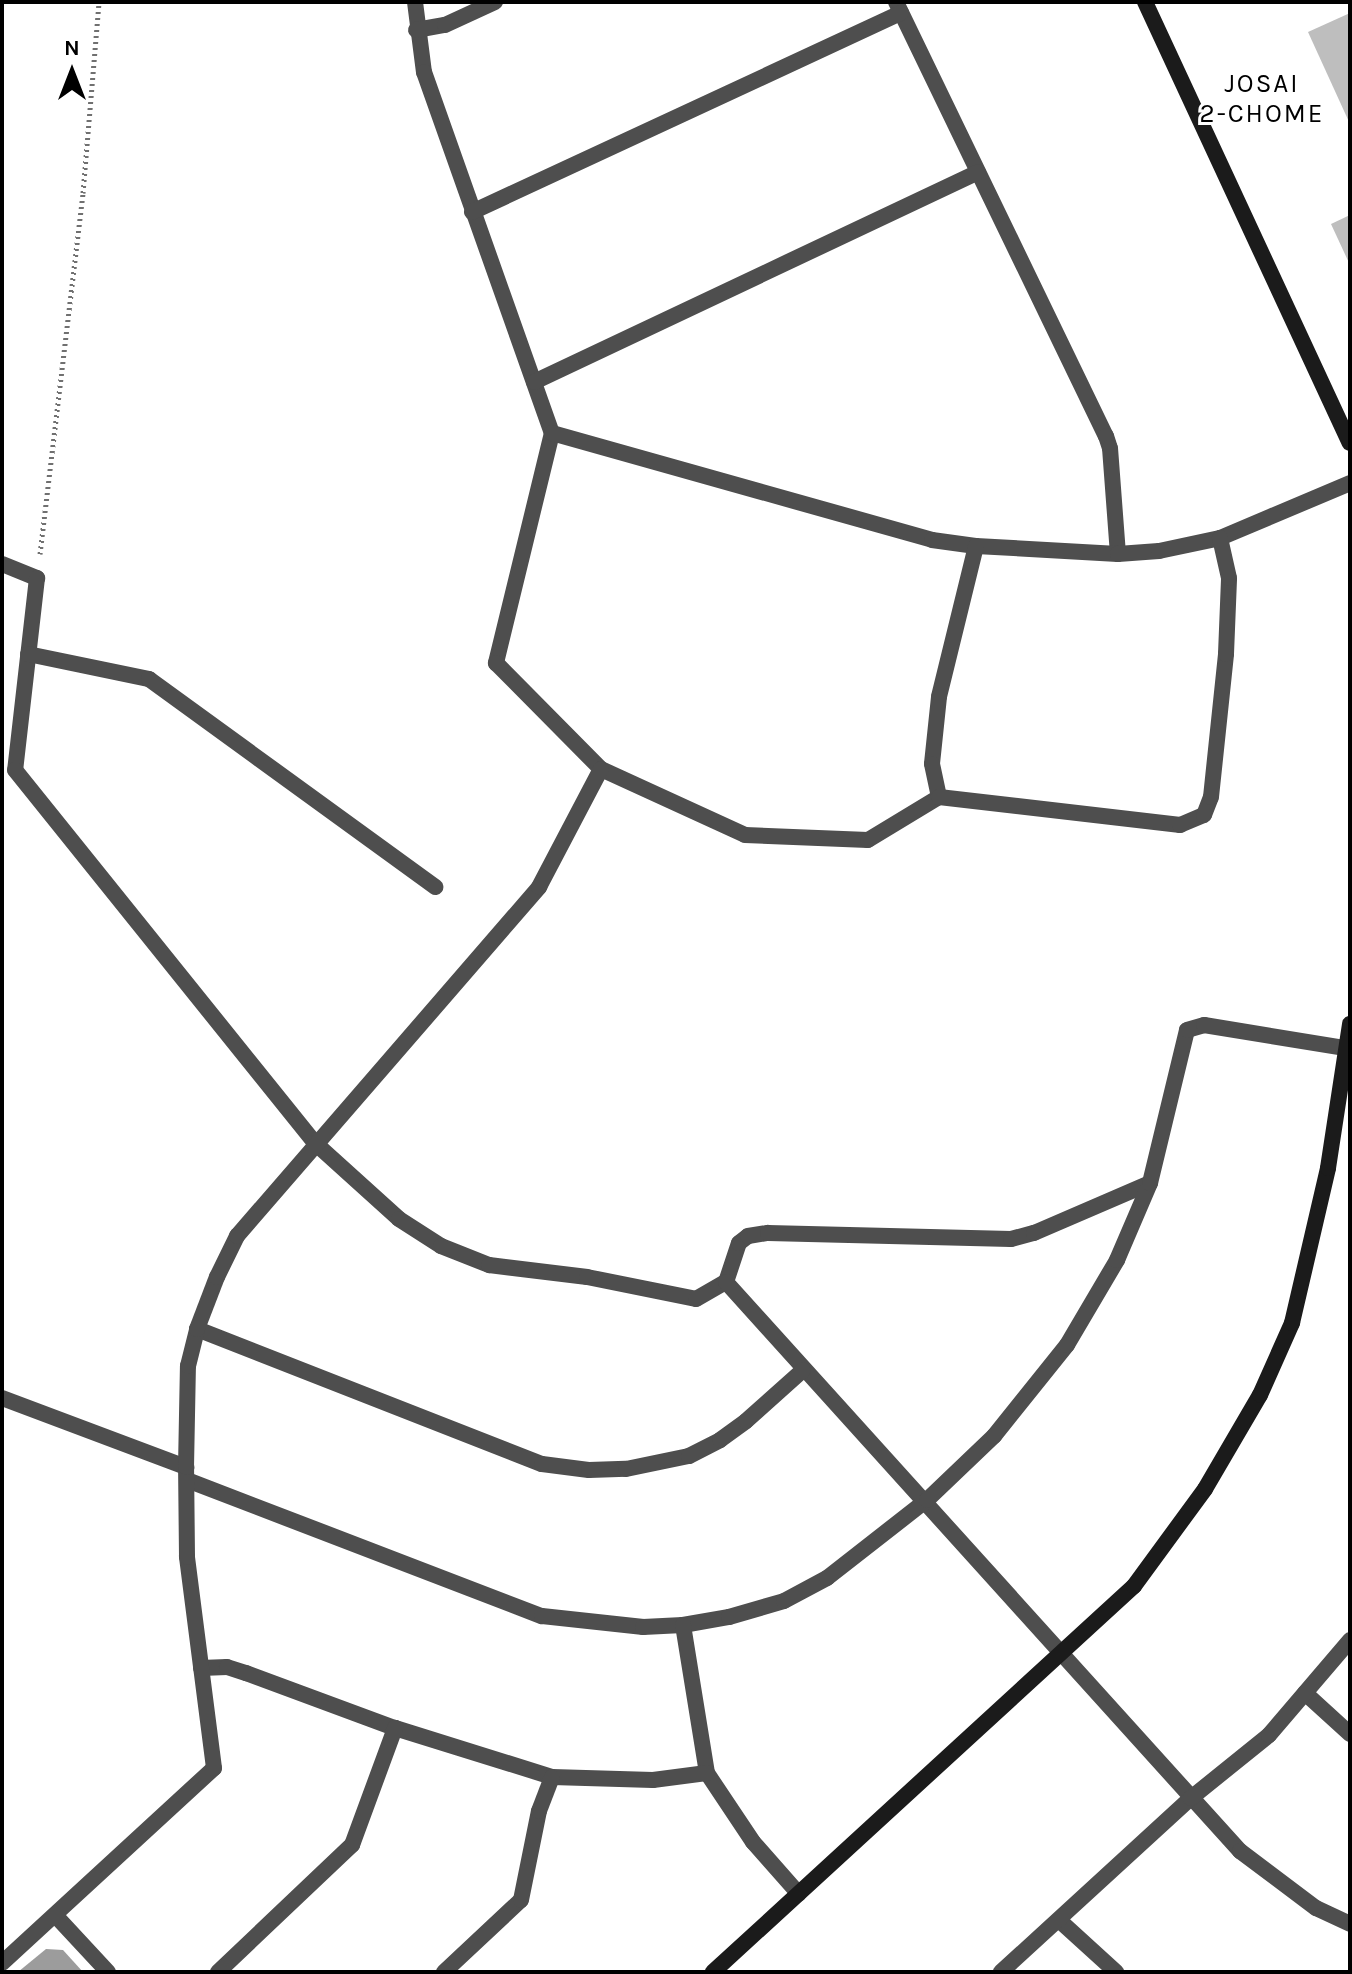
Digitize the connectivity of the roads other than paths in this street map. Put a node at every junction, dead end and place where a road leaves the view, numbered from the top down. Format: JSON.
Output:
{"nodes":[{"id":1,"x":415,"y":2,"type":"edge"},
{"id":2,"x":495,"y":2,"type":"edge"},
{"id":3,"x":1145,"y":2,"type":"edge"},
{"id":4,"x":898,"y":7,"type":"edge"},
{"id":5,"x":416,"y":30,"type":"junction"},
{"id":6,"x":978,"y":172,"type":"junction"},
{"id":7,"x":472,"y":212,"type":"junction"},
{"id":8,"x":534,"y":382,"type":"junction"},
{"id":9,"x":552,"y":433,"type":"junction"},
{"id":10,"x":1350,"y":443,"type":"edge"},
{"id":11,"x":1350,"y":483,"type":"edge"},
{"id":12,"x":1220,"y":538,"type":"junction"},
{"id":13,"x":976,"y":546,"type":"junction"},
{"id":14,"x":1118,"y":554,"type":"junction"},
{"id":15,"x":2,"y":564,"type":"edge"},
{"id":16,"x":28,"y":654,"type":"junction"},
{"id":17,"x":601,"y":769,"type":"junction"},
{"id":18,"x":939,"y":797,"type":"junction"},
{"id":19,"x":435,"y":887,"type":"dead end"},
{"id":20,"x":1350,"y":1024,"type":"edge"},
{"id":21,"x":1348,"y":1049,"type":"edge"},
{"id":22,"x":315,"y":1143,"type":"junction"},
{"id":23,"x":1150,"y":1183,"type":"junction"},
{"id":24,"x":726,"y":1282,"type":"junction"},
{"id":25,"x":197,"y":1329,"type":"junction"},
{"id":26,"x":803,"y":1370,"type":"junction"},
{"id":27,"x":2,"y":1398,"type":"edge"},
{"id":28,"x":187,"y":1474,"type":"junction"},
{"id":29,"x":927,"y":1500,"type":"junction"},
{"id":30,"x":683,"y":1625,"type":"junction"},
{"id":31,"x":1350,"y":1640,"type":"edge"},
{"id":32,"x":1062,"y":1653,"type":"junction"},
{"id":33,"x":201,"y":1668,"type":"junction"},
{"id":34,"x":1305,"y":1693,"type":"junction"},
{"id":35,"x":395,"y":1728,"type":"junction"},
{"id":36,"x":1350,"y":1734,"type":"edge"},
{"id":37,"x":707,"y":1773,"type":"junction"},
{"id":38,"x":552,"y":1777,"type":"junction"},
{"id":39,"x":1191,"y":1798,"type":"junction"},
{"id":40,"x":799,"y":1894,"type":"junction"},
{"id":41,"x":55,"y":1915,"type":"junction"},
{"id":42,"x":1060,"y":1921,"type":"junction"},
{"id":43,"x":1350,"y":1924,"type":"edge"},
{"id":44,"x":2,"y":1963,"type":"edge"},
{"id":45,"x":108,"y":1972,"type":"edge"},
{"id":46,"x":218,"y":1972,"type":"edge"},
{"id":47,"x":444,"y":1972,"type":"edge"},
{"id":48,"x":713,"y":1972,"type":"edge"},
{"id":49,"x":1001,"y":1972,"type":"edge"},
{"id":50,"x":1116,"y":1972,"type":"edge"}],
"edges":[{"from":1,"to":5,"type":"street"},
{"from":2,"to":5,"type":"street"},
{"from":3,"to":10,"type":"street"},
{"from":4,"to":6,"type":"street"},
{"from":4,"to":7,"type":"street"},
{"from":5,"to":7,"type":"street"},
{"from":6,"to":8,"type":"street"},
{"from":6,"to":14,"type":"street"},
{"from":7,"to":8,"type":"street"},
{"from":8,"to":9,"type":"street"},
{"from":9,"to":13,"type":"street"},
{"from":9,"to":17,"type":"street"},
{"from":11,"to":12,"type":"street"},
{"from":12,"to":14,"type":"street"},
{"from":12,"to":18,"type":"street"},
{"from":13,"to":14,"type":"street"},
{"from":13,"to":18,"type":"street"},
{"from":15,"to":16,"type":"street"},
{"from":16,"to":19,"type":"street"},
{"from":16,"to":22,"type":"street"},
{"from":17,"to":18,"type":"street"},
{"from":17,"to":22,"type":"street"},
{"from":20,"to":21,"type":"street"},
{"from":21,"to":23,"type":"street"},
{"from":21,"to":32,"type":"street"},
{"from":22,"to":24,"type":"street"},
{"from":22,"to":25,"type":"street"},
{"from":23,"to":24,"type":"street"},
{"from":23,"to":29,"type":"street"},
{"from":24,"to":26,"type":"street"},
{"from":25,"to":26,"type":"street"},
{"from":25,"to":28,"type":"street"},
{"from":26,"to":29,"type":"street"},
{"from":27,"to":28,"type":"street"},
{"from":28,"to":30,"type":"street"},
{"from":28,"to":33,"type":"street"},
{"from":29,"to":30,"type":"street"},
{"from":29,"to":32,"type":"street"},
{"from":30,"to":37,"type":"street"},
{"from":31,"to":34,"type":"street"},
{"from":32,"to":39,"type":"street"},
{"from":32,"to":40,"type":"street"},
{"from":33,"to":35,"type":"street"},
{"from":33,"to":41,"type":"street"},
{"from":34,"to":36,"type":"street"},
{"from":34,"to":39,"type":"street"},
{"from":35,"to":38,"type":"street"},
{"from":35,"to":46,"type":"street"},
{"from":37,"to":38,"type":"street"},
{"from":37,"to":40,"type":"street"},
{"from":38,"to":47,"type":"street"},
{"from":39,"to":42,"type":"street"},
{"from":39,"to":43,"type":"street"},
{"from":40,"to":48,"type":"street"},
{"from":41,"to":44,"type":"street"},
{"from":41,"to":45,"type":"street"},
{"from":42,"to":49,"type":"street"},
{"from":42,"to":50,"type":"street"}]}
